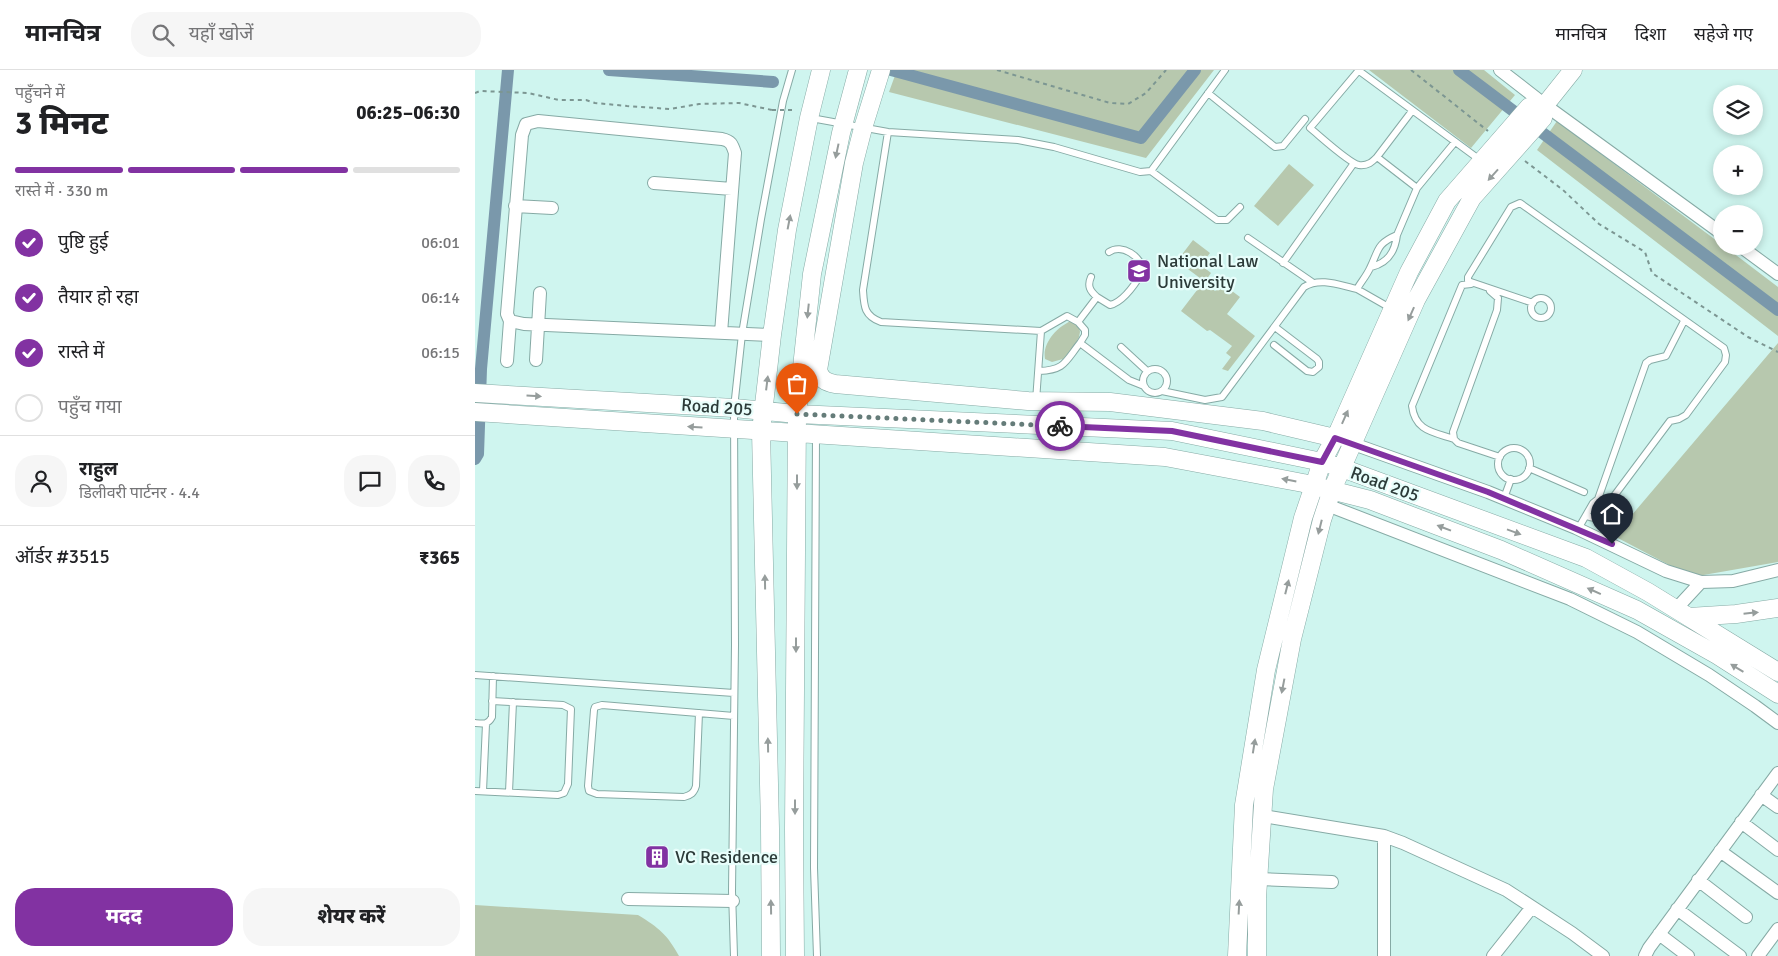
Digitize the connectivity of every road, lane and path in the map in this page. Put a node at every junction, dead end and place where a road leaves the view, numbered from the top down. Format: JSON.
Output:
{"nodes":[{"id":1,"x":792,"y":70,"type":"edge"},
{"id":2,"x":821,"y":70,"type":"edge"},
{"id":3,"x":857,"y":70,"type":"edge"},
{"id":4,"x":881,"y":70,"type":"edge"},
{"id":5,"x":997,"y":70,"type":"edge"},
{"id":6,"x":1166,"y":70,"type":"edge"},
{"id":7,"x":1225,"y":70,"type":"edge"},
{"id":8,"x":1359,"y":70,"type":"edge"},
{"id":9,"x":1411,"y":70,"type":"edge"},
{"id":10,"x":1500,"y":70,"type":"edge"},
{"id":11,"x":1573,"y":70,"type":"edge"},
{"id":12,"x":475,"y":93,"type":"edge"},
{"id":13,"x":1208,"y":93,"type":"junction"},
{"id":14,"x":1539,"y":110,"type":"junction"},
{"id":15,"x":1412,"y":111,"type":"junction"},
{"id":16,"x":802,"y":114,"type":"junction"},
{"id":17,"x":1305,"y":119,"type":"dead end"},
{"id":18,"x":843,"y":123,"type":"junction"},
{"id":19,"x":863,"y":128,"type":"junction"},
{"id":20,"x":888,"y":132,"type":"junction"},
{"id":21,"x":1512,"y":140,"type":"junction"},
{"id":22,"x":1455,"y":142,"type":"junction"},
{"id":23,"x":1377,"y":157,"type":"junction"},
{"id":24,"x":1482,"y":161,"type":"junction"},
{"id":25,"x":1354,"y":163,"type":"junction"},
{"id":26,"x":1151,"y":171,"type":"junction"},
{"id":27,"x":654,"y":183,"type":"dead end"},
{"id":28,"x":1417,"y":188,"type":"junction"},
{"id":29,"x":732,"y":189,"type":"junction"},
{"id":30,"x":515,"y":206,"type":"junction"},
{"id":31,"x":1240,"y":207,"type":"dead end"},
{"id":32,"x":552,"y":208,"type":"dead end"},
{"id":33,"x":1713,"y":228,"type":"edge"},
{"id":34,"x":1397,"y":234,"type":"junction"},
{"id":35,"x":1249,"y":238,"type":"dead end"},
{"id":36,"x":1109,"y":252,"type":"dead end"},
{"id":37,"x":1752,"y":255,"type":"edge"},
{"id":38,"x":1283,"y":263,"type":"junction"},
{"id":39,"x":1371,"y":267,"type":"junction"},
{"id":40,"x":1778,"y":274,"type":"edge"},
{"id":41,"x":1091,"y":277,"type":"dead end"},
{"id":42,"x":1312,"y":282,"type":"junction"},
{"id":43,"x":1357,"y":289,"type":"junction"},
{"id":44,"x":540,"y":293,"type":"dead end"},
{"id":45,"x":1097,"y":297,"type":"junction"},
{"id":46,"x":1533,"y":303,"type":"dead end"},
{"id":47,"x":1393,"y":309,"type":"junction"},
{"id":48,"x":510,"y":321,"type":"junction"},
{"id":49,"x":1684,"y":321,"type":"junction"},
{"id":50,"x":1078,"y":322,"type":"junction"},
{"id":51,"x":539,"y":325,"type":"junction"},
{"id":52,"x":1275,"y":327,"type":"junction"},
{"id":53,"x":1041,"y":332,"type":"junction"},
{"id":54,"x":721,"y":333,"type":"junction"},
{"id":55,"x":742,"y":334,"type":"junction"},
{"id":56,"x":772,"y":336,"type":"junction"},
{"id":57,"x":1080,"y":343,"type":"junction"},
{"id":58,"x":1274,"y":345,"type":"dead end"},
{"id":59,"x":1121,"y":347,"type":"dead end"},
{"id":60,"x":1778,"y":352,"type":"edge"},
{"id":61,"x":536,"y":360,"type":"dead end"},
{"id":62,"x":507,"y":361,"type":"dead end"},
{"id":63,"x":1147,"y":370,"type":"junction"},
{"id":64,"x":1039,"y":372,"type":"junction"},
{"id":65,"x":1143,"y":386,"type":"junction"},
{"id":66,"x":1162,"y":391,"type":"junction"},
{"id":67,"x":480,"y":393,"type":"edge"},
{"id":68,"x":1036,"y":401,"type":"junction"},
{"id":69,"x":734,"y":408,"type":"junction"},
{"id":70,"x":764,"y":410,"type":"junction"},
{"id":71,"x":480,"y":412,"type":"edge"},
{"id":72,"x":797,"y":414,"type":"junction"},
{"id":73,"x":733,"y":430,"type":"junction"},
{"id":74,"x":761,"y":431,"type":"junction"},
{"id":75,"x":797,"y":434,"type":"junction"},
{"id":76,"x":816,"y":435,"type":"junction"},
{"id":77,"x":1335,"y":438,"type":"junction"},
{"id":78,"x":1454,"y":439,"type":"junction"},
{"id":79,"x":1353,"y":443,"type":"junction"},
{"id":80,"x":1500,"y":457,"type":"junction"},
{"id":81,"x":1322,"y":462,"type":"junction"},
{"id":82,"x":1342,"y":468,"type":"junction"},
{"id":83,"x":1529,"y":468,"type":"junction"},
{"id":84,"x":1511,"y":479,"type":"junction"},
{"id":85,"x":1584,"y":492,"type":"dead end"},
{"id":86,"x":1324,"y":494,"type":"junction"},
{"id":87,"x":1504,"y":498,"type":"junction"},
{"id":88,"x":1598,"y":499,"type":"junction"},
{"id":89,"x":1611,"y":500,"type":"junction"},
{"id":90,"x":1587,"y":516,"type":"junction"},
{"id":91,"x":1578,"y":529,"type":"junction"},
{"id":92,"x":1778,"y":570,"type":"edge"},
{"id":93,"x":1701,"y":582,"type":"junction"},
{"id":94,"x":1778,"y":608,"type":"edge"},
{"id":95,"x":1682,"y":613,"type":"junction"},
{"id":96,"x":1777,"y":668,"type":"edge"},
{"id":97,"x":475,"y":675,"type":"edge"},
{"id":98,"x":493,"y":676,"type":"junction"},
{"id":99,"x":1763,"y":684,"type":"junction"},
{"id":100,"x":734,"y":693,"type":"junction"},
{"id":101,"x":1778,"y":694,"type":"edge"},
{"id":102,"x":492,"y":702,"type":"junction"},
{"id":103,"x":513,"y":702,"type":"junction"},
{"id":104,"x":699,"y":713,"type":"junction"},
{"id":105,"x":734,"y":716,"type":"junction"},
{"id":106,"x":1778,"y":723,"type":"edge"},
{"id":107,"x":475,"y":724,"type":"edge"},
{"id":108,"x":486,"y":724,"type":"junction"},
{"id":109,"x":1778,"y":772,"type":"edge"},
{"id":110,"x":475,"y":791,"type":"edge"},
{"id":111,"x":483,"y":791,"type":"junction"},
{"id":112,"x":509,"y":792,"type":"junction"},
{"id":113,"x":1761,"y":795,"type":"junction"},
{"id":114,"x":1778,"y":808,"type":"edge"},
{"id":115,"x":1263,"y":816,"type":"junction"},
{"id":116,"x":1741,"y":822,"type":"junction"},
{"id":117,"x":1384,"y":836,"type":"junction"},
{"id":118,"x":1778,"y":850,"type":"edge"},
{"id":119,"x":1720,"y":851,"type":"junction"},
{"id":120,"x":1259,"y":879,"type":"junction"},
{"id":121,"x":1698,"y":880,"type":"junction"},
{"id":122,"x":1332,"y":882,"type":"dead end"},
{"id":123,"x":1778,"y":893,"type":"edge"},
{"id":124,"x":629,"y":899,"type":"dead end"},
{"id":125,"x":733,"y":901,"type":"junction"},
{"id":126,"x":1531,"y":906,"type":"junction"},
{"id":127,"x":1677,"y":908,"type":"junction"},
{"id":128,"x":1746,"y":917,"type":"dead end"},
{"id":129,"x":1778,"y":928,"type":"edge"},
{"id":130,"x":1659,"y":934,"type":"junction"},
{"id":131,"x":1595,"y":954,"type":"edge"},
{"id":132,"x":1387,"y":955,"type":"edge"},
{"id":133,"x":735,"y":956,"type":"edge"},
{"id":134,"x":771,"y":956,"type":"edge"},
{"id":135,"x":795,"y":956,"type":"edge"},
{"id":136,"x":817,"y":956,"type":"edge"},
{"id":137,"x":1237,"y":956,"type":"edge"},
{"id":138,"x":1257,"y":956,"type":"edge"},
{"id":139,"x":1493,"y":956,"type":"edge"},
{"id":140,"x":1645,"y":956,"type":"edge"},
{"id":141,"x":1688,"y":956,"type":"edge"},
{"id":142,"x":1740,"y":956,"type":"edge"},
{"id":143,"x":1758,"y":956,"type":"edge"}],
"edges":[{"from":1,"to":55,"type":"lane"},
{"from":2,"to":16,"type":"main road"},
{"from":3,"to":18,"type":"main road"},
{"from":4,"to":19,"type":"main road"},
{"from":5,"to":6,"type":"path"},
{"from":7,"to":13,"type":"lane"},
{"from":8,"to":15,"type":"lane"},
{"from":8,"to":25,"type":"lane"},
{"from":9,"to":21,"type":"path"},
{"from":10,"to":14,"type":"street"},
{"from":11,"to":14,"type":"main road"},
{"from":12,"to":16,"type":"path","bridge":true},
{"from":13,"to":17,"type":"lane"},
{"from":13,"to":26,"type":"lane"},
{"from":14,"to":21,"type":"main road"},
{"from":14,"to":33,"type":"street"},
{"from":15,"to":22,"type":"lane"},
{"from":15,"to":23,"type":"lane"},
{"from":16,"to":18,"type":"lane"},
{"from":56,"to":16,"type":"main road","one_way":true},
{"from":18,"to":19,"type":"lane"},
{"from":18,"to":72,"type":"main road","one_way":true},
{"from":19,"to":20,"type":"lane"},
{"from":19,"to":68,"type":"main road"},
{"from":20,"to":26,"type":"lane"},
{"from":20,"to":53,"type":"lane"},
{"from":21,"to":24,"type":"main road"},
{"from":21,"to":60,"type":"path"},
{"from":21,"to":79,"type":"main road","one_way":true},
{"from":22,"to":24,"type":"lane"},
{"from":22,"to":28,"type":"lane"},
{"from":23,"to":25,"type":"lane"},
{"from":23,"to":28,"type":"lane"},
{"from":24,"to":47,"type":"main road"},
{"from":25,"to":38,"type":"lane"},
{"from":26,"to":31,"type":"lane"},
{"from":27,"to":29,"type":"street"},
{"from":28,"to":34,"type":"lane"},
{"from":29,"to":30,"type":"street"},
{"from":29,"to":54,"type":"street"},
{"from":30,"to":32,"type":"street"},
{"from":30,"to":48,"type":"street"},
{"from":34,"to":39,"type":"lane"},
{"from":34,"to":39,"type":"lane"},
{"from":35,"to":38,"type":"lane"},
{"from":36,"to":45,"type":"lane"},
{"from":37,"to":40,"type":"street"},
{"from":38,"to":42,"type":"lane"},
{"from":39,"to":43,"type":"lane"},
{"from":41,"to":45,"type":"lane"},
{"from":42,"to":43,"type":"lane"},
{"from":42,"to":52,"type":"lane"},
{"from":43,"to":47,"type":"lane"},
{"from":44,"to":51,"type":"street"},
{"from":45,"to":50,"type":"lane"},
{"from":46,"to":49,"type":"lane"},
{"from":77,"to":47,"type":"main road","one_way":true},
{"from":48,"to":51,"type":"street"},
{"from":48,"to":62,"type":"street"},
{"from":49,"to":88,"type":"lane"},
{"from":49,"to":89,"type":"lane"},
{"from":50,"to":53,"type":"lane"},
{"from":50,"to":57,"type":"lane"},
{"from":51,"to":54,"type":"street"},
{"from":51,"to":61,"type":"street"},
{"from":52,"to":58,"type":"lane"},
{"from":52,"to":66,"type":"lane"},
{"from":53,"to":64,"type":"lane"},
{"from":54,"to":55,"type":"street"},
{"from":55,"to":56,"type":"street"},
{"from":55,"to":69,"type":"lane"},
{"from":70,"to":56,"type":"main road","one_way":true},
{"from":57,"to":64,"type":"lane"},
{"from":57,"to":65,"type":"lane"},
{"from":59,"to":63,"type":"lane"},
{"from":63,"to":65,"type":"lane"},
{"from":63,"to":66,"type":"lane"},
{"from":64,"to":68,"type":"lane"},
{"from":65,"to":66,"type":"lane"},
{"from":67,"to":69,"type":"main road","name":"Road 205","one_way":true},
{"from":68,"to":77,"type":"main road"},
{"from":69,"to":70,"type":"main road","name":"Road 205"},
{"from":69,"to":73,"type":"lane"},
{"from":70,"to":72,"type":"main road","name":"Road 205"},
{"from":70,"to":74,"type":"main road"},
{"from":73,"to":71,"type":"main road","name":"Road 205","one_way":true},
{"from":72,"to":75,"type":"main road"},
{"from":72,"to":81,"type":"main road","name":"Road 205"},
{"from":73,"to":74,"type":"main road","name":"Road 205"},
{"from":73,"to":100,"type":"lane"},
{"from":74,"to":75,"type":"main road","name":"Road 205"},
{"from":134,"to":74,"type":"main road","one_way":true},
{"from":75,"to":76,"type":"main road","name":"Road 205"},
{"from":75,"to":135,"type":"main road","one_way":true},
{"from":86,"to":76,"type":"main road","name":"Road 205","one_way":true},
{"from":76,"to":136,"type":"lane"},
{"from":77,"to":79,"type":"street"},
{"from":77,"to":81,"type":"main road"},
{"from":78,"to":78,"type":"lane"},
{"from":78,"to":80,"type":"lane"},
{"from":79,"to":82,"type":"main road"},
{"from":79,"to":87,"type":"street"},
{"from":80,"to":83,"type":"lane"},
{"from":80,"to":84,"type":"lane"},
{"from":81,"to":82,"type":"main road","name":"Road 205"},
{"from":81,"to":86,"type":"main road"},
{"from":82,"to":86,"type":"main road"},
{"from":82,"to":95,"type":"main road","name":"Road 205","one_way":true},
{"from":83,"to":84,"type":"lane"},
{"from":83,"to":85,"type":"lane"},
{"from":84,"to":87,"type":"lane"},
{"from":99,"to":86,"type":"main road","name":"Road 205","one_way":true},
{"from":86,"to":106,"type":"street"},
{"from":86,"to":115,"type":"main road","one_way":true},
{"from":137,"to":86,"type":"main road","one_way":true},
{"from":87,"to":91,"type":"street"},
{"from":88,"to":89,"type":"lane"},
{"from":88,"to":90,"type":"lane"},
{"from":89,"to":90,"type":"lane"},
{"from":90,"to":91,"type":"lane"},
{"from":91,"to":93,"type":"street"},
{"from":92,"to":93,"type":"street"},
{"from":93,"to":95,"type":"street"},
{"from":95,"to":94,"type":"main road","one_way":true},
{"from":95,"to":96,"type":"main road","name":"Road 205"},
{"from":96,"to":99,"type":"main road"},
{"from":97,"to":98,"type":"lane"},
{"from":98,"to":100,"type":"lane"},
{"from":98,"to":102,"type":"lane"},
{"from":99,"to":101,"type":"main road","name":"Road 205"},
{"from":100,"to":105,"type":"lane"},
{"from":102,"to":103,"type":"lane"},
{"from":102,"to":108,"type":"lane"},
{"from":103,"to":112,"type":"lane"},
{"from":103,"to":112,"type":"lane"},
{"from":104,"to":104,"type":"lane"},
{"from":104,"to":105,"type":"lane"},
{"from":105,"to":125,"type":"lane"},
{"from":107,"to":108,"type":"lane"},
{"from":108,"to":111,"type":"lane"},
{"from":109,"to":113,"type":"street"},
{"from":110,"to":111,"type":"lane"},
{"from":111,"to":112,"type":"lane"},
{"from":113,"to":114,"type":"street"},
{"from":113,"to":116,"type":"street"},
{"from":115,"to":117,"type":"street"},
{"from":115,"to":120,"type":"main road"},
{"from":116,"to":118,"type":"street"},
{"from":116,"to":119,"type":"street"},
{"from":117,"to":126,"type":"street"},
{"from":117,"to":132,"type":"street"},
{"from":119,"to":121,"type":"street"},
{"from":119,"to":123,"type":"street"},
{"from":120,"to":122,"type":"street"},
{"from":120,"to":138,"type":"main road"},
{"from":121,"to":127,"type":"street"},
{"from":121,"to":128,"type":"street"},
{"from":124,"to":125,"type":"street"},
{"from":125,"to":133,"type":"lane"},
{"from":126,"to":131,"type":"street"},
{"from":126,"to":139,"type":"street"},
{"from":127,"to":130,"type":"street"},
{"from":127,"to":142,"type":"street"},
{"from":129,"to":143,"type":"street"},
{"from":130,"to":140,"type":"street"},
{"from":130,"to":141,"type":"street"}]}
